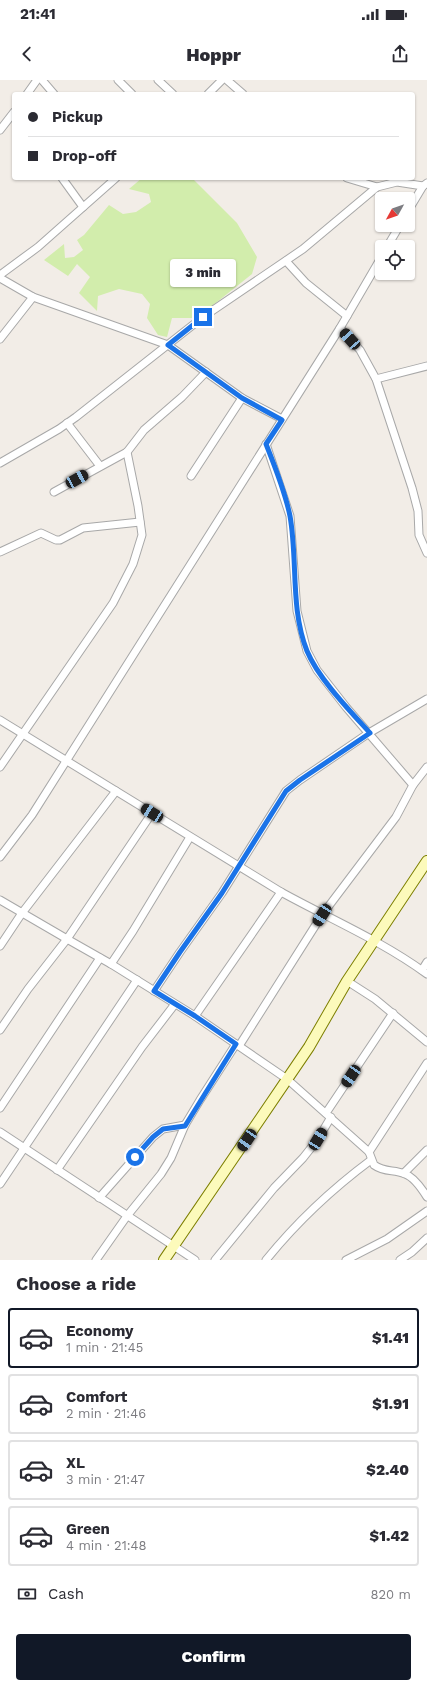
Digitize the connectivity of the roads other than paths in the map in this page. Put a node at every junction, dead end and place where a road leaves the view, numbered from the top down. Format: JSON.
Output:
{"nodes":[{"id":1,"x":37,"y":80,"type":"edge"},
{"id":2,"x":42,"y":80,"type":"edge"},
{"id":3,"x":118,"y":80,"type":"edge"},
{"id":4,"x":158,"y":80,"type":"edge"},
{"id":5,"x":222,"y":80,"type":"edge"},
{"id":6,"x":227,"y":80,"type":"edge"},
{"id":7,"x":28,"y":92,"type":"edge"},
{"id":8,"x":52,"y":92,"type":"edge"},
{"id":9,"x":130,"y":92,"type":"edge"},
{"id":10,"x":171,"y":92,"type":"edge"},
{"id":11,"x":210,"y":92,"type":"edge"},
{"id":12,"x":241,"y":92,"type":"edge"},
{"id":13,"x":12,"y":114,"type":"edge"},
{"id":14,"x":8,"y":119,"type":"junction"},
{"id":15,"x":12,"y":123,"type":"edge"},
{"id":16,"x":0,"y":130,"type":"edge"},
{"id":17,"x":63,"y":180,"type":"edge"},
{"id":18,"x":114,"y":180,"type":"edge"},
{"id":19,"x":353,"y":180,"type":"edge"},
{"id":20,"x":425,"y":184,"type":"edge"},
{"id":21,"x":376,"y":187,"type":"junction"},
{"id":22,"x":415,"y":200,"type":"edge"},
{"id":23,"x":83,"y":208,"type":"junction"},
{"id":24,"x":286,"y":261,"type":"junction"},
{"id":25,"x":375,"y":268,"type":"edge"},
{"id":26,"x":0,"y":276,"type":"edge"},
{"id":27,"x":33,"y":297,"type":"junction"},
{"id":28,"x":347,"y":316,"type":"junction"},
{"id":29,"x":340,"y":328,"type":"junction"},
{"id":30,"x":0,"y":338,"type":"edge"},
{"id":31,"x":168,"y":345,"type":"junction"},
{"id":32,"x":427,"y":366,"type":"edge"},
{"id":33,"x":206,"y":372,"type":"junction"},
{"id":34,"x":376,"y":379,"type":"junction"},
{"id":35,"x":242,"y":398,"type":"junction"},
{"id":36,"x":282,"y":420,"type":"junction"},
{"id":37,"x":67,"y":423,"type":"junction"},
{"id":38,"x":266,"y":444,"type":"junction"},
{"id":39,"x":127,"y":452,"type":"junction"},
{"id":40,"x":0,"y":463,"type":"edge"},
{"id":41,"x":100,"y":466,"type":"junction"},
{"id":42,"x":191,"y":476,"type":"dead end"},
{"id":43,"x":54,"y":492,"type":"dead end"},
{"id":44,"x":140,"y":522,"type":"junction"},
{"id":45,"x":0,"y":552,"type":"edge"},
{"id":46,"x":427,"y":553,"type":"edge"},
{"id":47,"x":427,"y":699,"type":"edge"},
{"id":48,"x":0,"y":720,"type":"edge"},
{"id":49,"x":370,"y":733,"type":"junction"},
{"id":50,"x":22,"y":734,"type":"junction"},
{"id":51,"x":66,"y":761,"type":"junction"},
{"id":52,"x":0,"y":767,"type":"edge"},
{"id":53,"x":427,"y":767,"type":"edge"},
{"id":54,"x":413,"y":785,"type":"junction"},
{"id":55,"x":116,"y":791,"type":"junction"},
{"id":56,"x":152,"y":813,"type":"junction"},
{"id":57,"x":190,"y":837,"type":"junction"},
{"id":58,"x":0,"y":857,"type":"edge"},
{"id":59,"x":427,"y":861,"type":"edge"},
{"id":60,"x":238,"y":866,"type":"junction"},
{"id":61,"x":281,"y":892,"type":"junction"},
{"id":62,"x":0,"y":900,"type":"edge"},
{"id":63,"x":22,"y":913,"type":"junction"},
{"id":64,"x":322,"y":915,"type":"junction"},
{"id":65,"x":67,"y":940,"type":"junction"},
{"id":66,"x":374,"y":940,"type":"junction"},
{"id":67,"x":0,"y":946,"type":"edge"},
{"id":68,"x":100,"y":958,"type":"junction"},
{"id":69,"x":427,"y":962,"type":"edge"},
{"id":70,"x":111,"y":964,"type":"junction"},
{"id":71,"x":424,"y":972,"type":"edge"},
{"id":72,"x":137,"y":980,"type":"junction"},
{"id":73,"x":347,"y":981,"type":"junction"},
{"id":74,"x":154,"y":991,"type":"junction"},
{"id":75,"x":175,"y":1004,"type":"junction"},
{"id":76,"x":393,"y":1013,"type":"junction"},
{"id":77,"x":195,"y":1016,"type":"junction"},
{"id":78,"x":0,"y":1030,"type":"edge"},
{"id":79,"x":427,"y":1042,"type":"edge"},
{"id":80,"x":237,"y":1045,"type":"junction"},
{"id":81,"x":427,"y":1063,"type":"edge"},
{"id":82,"x":286,"y":1079,"type":"junction"},
{"id":83,"x":0,"y":1108,"type":"edge"},
{"id":84,"x":328,"y":1115,"type":"junction"},
{"id":85,"x":185,"y":1126,"type":"junction"},
{"id":86,"x":0,"y":1132,"type":"edge"},
{"id":87,"x":24,"y":1148,"type":"junction"},
{"id":88,"x":427,"y":1150,"type":"edge"},
{"id":89,"x":369,"y":1152,"type":"junction"},
{"id":90,"x":371,"y":1160,"type":"junction"},
{"id":91,"x":57,"y":1170,"type":"junction"},
{"id":92,"x":404,"y":1173,"type":"junction"},
{"id":93,"x":0,"y":1184,"type":"edge"},
{"id":94,"x":427,"y":1197,"type":"edge"},
{"id":95,"x":100,"y":1198,"type":"junction"},
{"id":96,"x":427,"y":1211,"type":"edge"},
{"id":97,"x":127,"y":1216,"type":"junction"},
{"id":98,"x":427,"y":1238,"type":"edge"},
{"id":99,"x":173,"y":1247,"type":"junction"},
{"id":100,"x":96,"y":1260,"type":"edge"},
{"id":101,"x":164,"y":1260,"type":"edge"},
{"id":102,"x":195,"y":1260,"type":"edge"},
{"id":103,"x":215,"y":1260,"type":"edge"},
{"id":104,"x":266,"y":1260,"type":"edge"},
{"id":105,"x":346,"y":1260,"type":"edge"},
{"id":106,"x":400,"y":1260,"type":"edge"}],
"edges":[{"from":1,"to":7,"type":"street"},
{"from":2,"to":8,"type":"street"},
{"from":3,"to":9,"type":"street"},
{"from":4,"to":10,"type":"street"},
{"from":5,"to":11,"type":"street"},
{"from":6,"to":12,"type":"street"},
{"from":13,"to":14,"type":"street"},
{"from":14,"to":15,"type":"street"},
{"from":14,"to":16,"type":"street"},
{"from":17,"to":23,"type":"street"},
{"from":18,"to":23,"type":"street"},
{"from":19,"to":21,"type":"street"},
{"from":20,"to":21,"type":"street"},
{"from":20,"to":22,"type":"street"},
{"from":21,"to":24,"type":"street"},
{"from":23,"to":26,"type":"street"},
{"from":24,"to":28,"type":"street"},
{"from":24,"to":31,"type":"street"},
{"from":25,"to":28,"type":"street"},
{"from":26,"to":27,"type":"street"},
{"from":27,"to":30,"type":"street"},
{"from":27,"to":31,"type":"street"},
{"from":28,"to":29,"type":"street"},
{"from":29,"to":34,"type":"street"},
{"from":29,"to":36,"type":"street"},
{"from":31,"to":33,"type":"street"},
{"from":31,"to":37,"type":"street"},
{"from":32,"to":34,"type":"street"},
{"from":33,"to":35,"type":"street"},
{"from":33,"to":39,"type":"street"},
{"from":34,"to":46,"type":"street"},
{"from":35,"to":36,"type":"street"},
{"from":35,"to":42,"type":"street"},
{"from":36,"to":38,"type":"street"},
{"from":37,"to":40,"type":"street"},
{"from":37,"to":41,"type":"street"},
{"from":38,"to":49,"type":"street"},
{"from":38,"to":51,"type":"street"},
{"from":39,"to":41,"type":"street"},
{"from":39,"to":44,"type":"street"},
{"from":41,"to":43,"type":"street"},
{"from":44,"to":45,"type":"street"},
{"from":44,"to":50,"type":"street"},
{"from":47,"to":49,"type":"street"},
{"from":48,"to":50,"type":"street"},
{"from":49,"to":54,"type":"street"},
{"from":49,"to":60,"type":"street"},
{"from":50,"to":51,"type":"street"},
{"from":50,"to":52,"type":"street"},
{"from":51,"to":55,"type":"street"},
{"from":51,"to":58,"type":"street"},
{"from":53,"to":54,"type":"street"},
{"from":54,"to":64,"type":"street"},
{"from":55,"to":56,"type":"street"},
{"from":55,"to":63,"type":"street"},
{"from":56,"to":57,"type":"street"},
{"from":56,"to":65,"type":"street"},
{"from":57,"to":60,"type":"street"},
{"from":57,"to":70,"type":"street"},
{"from":59,"to":66,"type":"street"},
{"from":60,"to":61,"type":"street"},
{"from":60,"to":74,"type":"street"},
{"from":61,"to":64,"type":"street"},
{"from":61,"to":77,"type":"street"},
{"from":62,"to":63,"type":"street"},
{"from":63,"to":65,"type":"street"},
{"from":63,"to":67,"type":"street"},
{"from":64,"to":66,"type":"street"},
{"from":64,"to":80,"type":"street"},
{"from":65,"to":68,"type":"street"},
{"from":65,"to":78,"type":"street"},
{"from":66,"to":71,"type":"street"},
{"from":66,"to":73,"type":"street"},
{"from":68,"to":70,"type":"street"},
{"from":68,"to":83,"type":"street"},
{"from":69,"to":71,"type":"street"},
{"from":70,"to":72,"type":"street"},
{"from":72,"to":74,"type":"street"},
{"from":72,"to":87,"type":"street"},
{"from":73,"to":76,"type":"street"},
{"from":73,"to":82,"type":"street"},
{"from":74,"to":75,"type":"street"},
{"from":75,"to":77,"type":"street"},
{"from":75,"to":91,"type":"street"},
{"from":76,"to":79,"type":"street"},
{"from":76,"to":84,"type":"street"},
{"from":77,"to":80,"type":"street"},
{"from":80,"to":82,"type":"street"},
{"from":80,"to":85,"type":"street"},
{"from":81,"to":89,"type":"street"},
{"from":82,"to":84,"type":"street"},
{"from":82,"to":99,"type":"street"},
{"from":84,"to":89,"type":"street"},
{"from":84,"to":103,"type":"street"},
{"from":85,"to":95,"type":"street"},
{"from":85,"to":97,"type":"street"},
{"from":86,"to":87,"type":"street"},
{"from":87,"to":91,"type":"street"},
{"from":87,"to":93,"type":"street"},
{"from":88,"to":92,"type":"street"},
{"from":89,"to":90,"type":"street"},
{"from":90,"to":92,"type":"street"},
{"from":90,"to":104,"type":"street"},
{"from":91,"to":95,"type":"street"},
{"from":92,"to":94,"type":"street"},
{"from":95,"to":97,"type":"street"},
{"from":96,"to":105,"type":"street"},
{"from":97,"to":99,"type":"street"},
{"from":97,"to":100,"type":"street"},
{"from":98,"to":106,"type":"street"},
{"from":99,"to":101,"type":"street"},
{"from":99,"to":102,"type":"street"}]}
